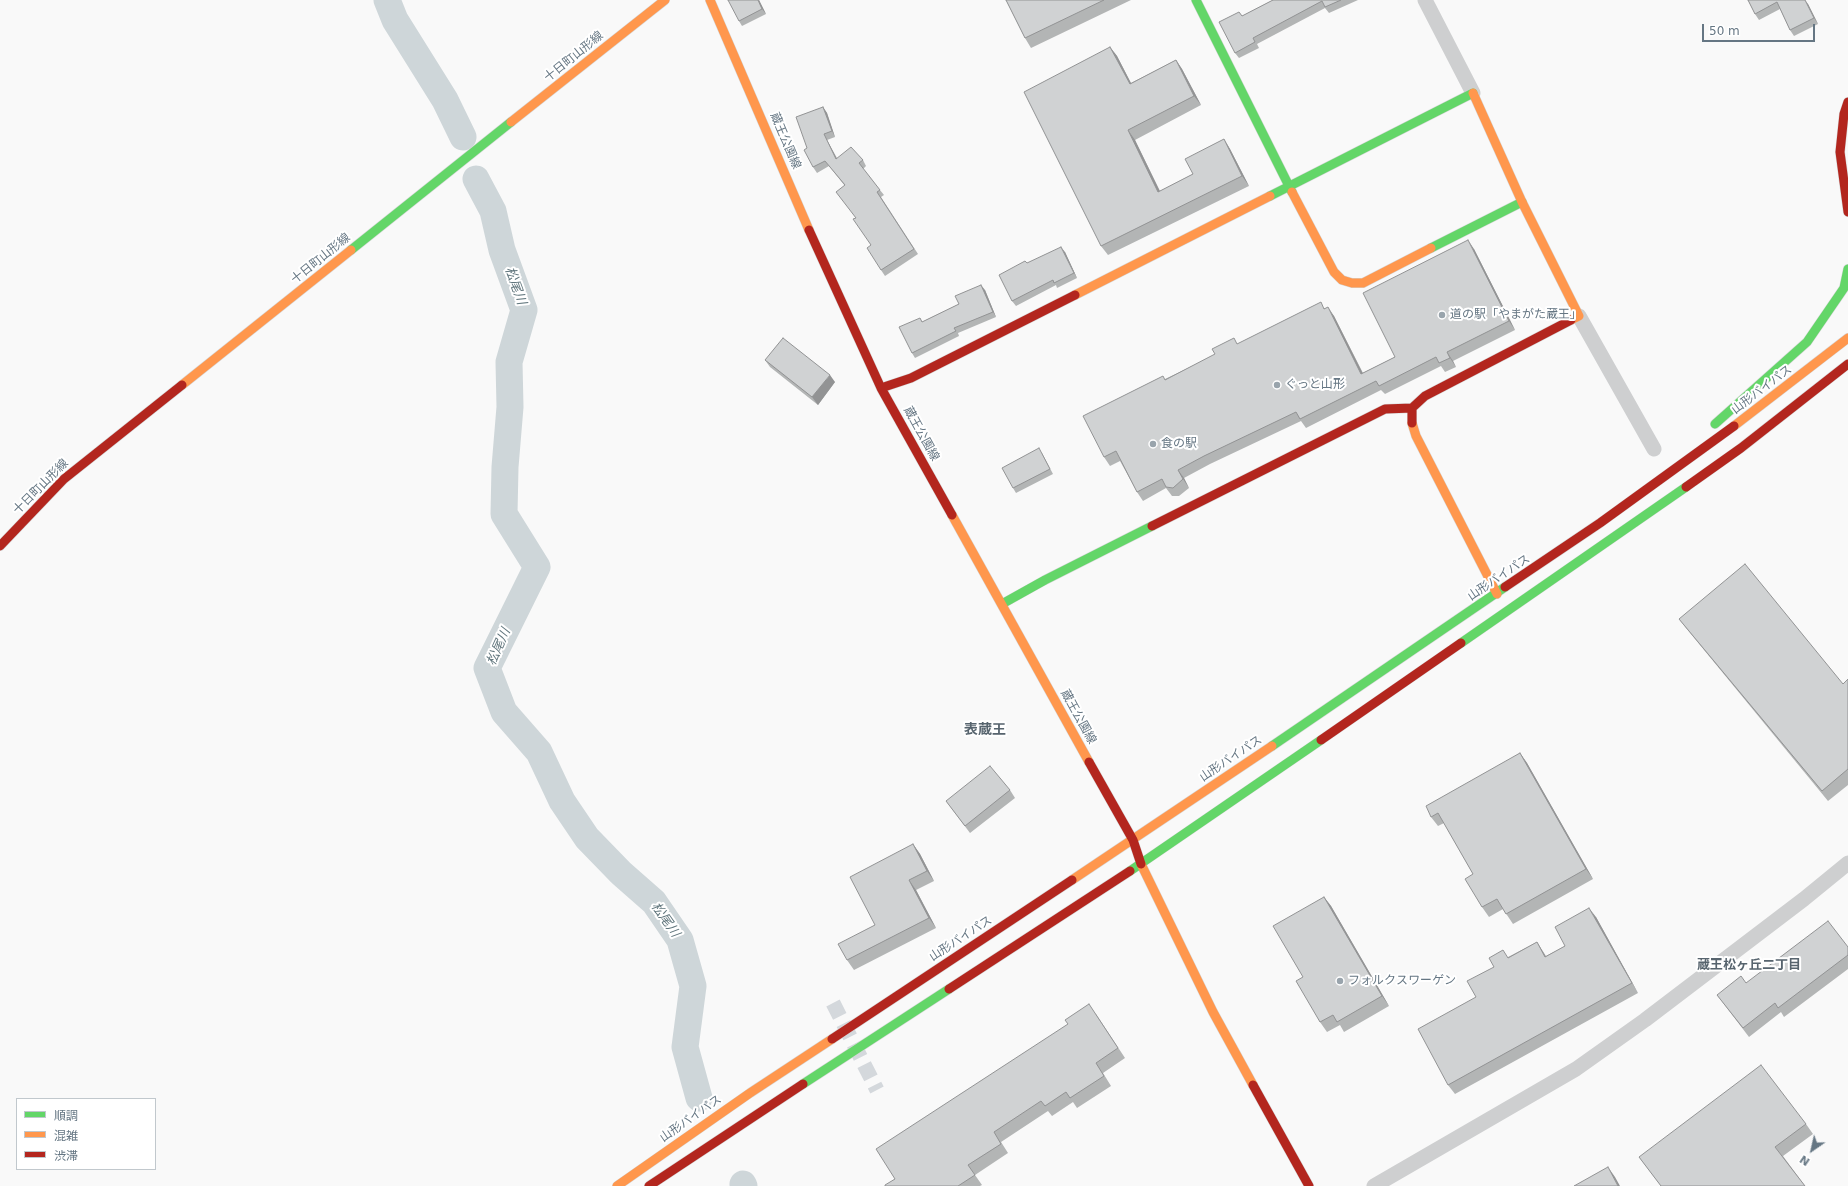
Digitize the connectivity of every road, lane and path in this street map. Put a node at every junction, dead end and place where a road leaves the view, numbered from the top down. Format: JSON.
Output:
{"nodes":[{"id":1,"x":665,"y":0,"type":"edge"},
{"id":2,"x":710,"y":0,"type":"edge"},
{"id":3,"x":1196,"y":0,"type":"edge"},
{"id":4,"x":1425,"y":0,"type":"edge"},
{"id":5,"x":1472,"y":93,"type":"junction"},
{"id":6,"x":1848,"y":102,"type":"edge"},
{"id":7,"x":1289,"y":187,"type":"junction"},
{"id":8,"x":1522,"y":202,"type":"junction"},
{"id":9,"x":1848,"y":212,"type":"edge"},
{"id":10,"x":1848,"y":269,"type":"edge"},
{"id":11,"x":1579,"y":316,"type":"junction"},
{"id":12,"x":1848,"y":338,"type":"edge"},
{"id":13,"x":1848,"y":364,"type":"edge"},
{"id":14,"x":881,"y":388,"type":"junction"},
{"id":15,"x":1412,"y":408,"type":"junction"},
{"id":16,"x":1706,"y":431,"type":"dead end"},
{"id":17,"x":1654,"y":449,"type":"dead end"},
{"id":18,"x":1683,"y":452,"type":"dead end"},
{"id":19,"x":1742,"y":459,"type":"dead end"},
{"id":20,"x":1696,"y":481,"type":"junction"},
{"id":21,"x":1600,"y":523,"type":"junction"},
{"id":22,"x":0,"y":546,"type":"edge"},
{"id":23,"x":1497,"y":594,"type":"junction"},
{"id":24,"x":1002,"y":604,"type":"junction"},
{"id":25,"x":1133,"y":840,"type":"junction"},
{"id":26,"x":1848,"y":863,"type":"edge"},
{"id":27,"x":1141,"y":864,"type":"junction"},
{"id":28,"x":617,"y":1186,"type":"edge"},
{"id":29,"x":649,"y":1186,"type":"edge"},
{"id":30,"x":1309,"y":1186,"type":"edge"},
{"id":31,"x":1374,"y":1186,"type":"edge"}],
"edges":[{"from":1,"to":22,"type":"main road","name":"十日町山形線"},
{"from":2,"to":14,"type":"main road","name":"蔵王公園線"},
{"from":3,"to":7,"type":"main road"},
{"from":4,"to":5,"type":"street"},
{"from":5,"to":7,"type":"main road"},
{"from":5,"to":8,"type":"main road"},
{"from":6,"to":9,"type":"main road"},
{"from":7,"to":8,"type":"main road"},
{"from":7,"to":14,"type":"main road"},
{"from":8,"to":11,"type":"main road"},
{"from":10,"to":16,"type":"main road"},
{"from":11,"to":15,"type":"main road"},
{"from":11,"to":17,"type":"street"},
{"from":12,"to":21,"type":"main road","name":"山形バイパス"},
{"from":13,"to":20,"type":"main road"},
{"from":14,"to":24,"type":"main road","name":"蔵王公園線"},
{"from":15,"to":23,"type":"main road"},
{"from":15,"to":24,"type":"main road"},
{"from":18,"to":21,"type":"main road"},
{"from":19,"to":20,"type":"main road"},
{"from":20,"to":27,"type":"main road"},
{"from":21,"to":23,"type":"main road","name":"山形バイパス"},
{"from":23,"to":25,"type":"main road","name":"山形バイパス"},
{"from":24,"to":25,"type":"main road","name":"蔵王公園線"},
{"from":25,"to":27,"type":"main road","name":"蔵王公園線"},
{"from":25,"to":28,"type":"main road","name":"山形バイパス"},
{"from":26,"to":31,"type":"street"},
{"from":27,"to":29,"type":"main road"},
{"from":27,"to":30,"type":"main road","name":"蔵王公園線"}]}
